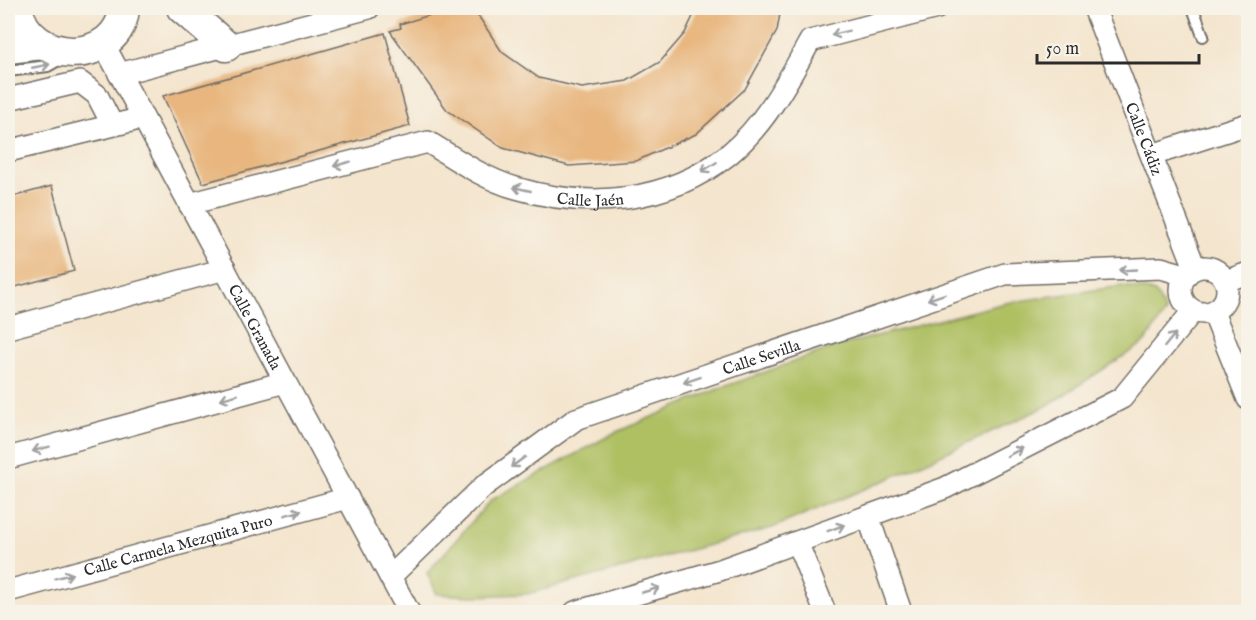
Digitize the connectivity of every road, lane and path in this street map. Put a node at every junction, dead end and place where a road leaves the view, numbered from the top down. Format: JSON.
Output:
{"nodes":[{"id":1,"x":17,"y":8,"type":"edge"},
{"id":2,"x":182,"y":8,"type":"edge"},
{"id":3,"x":369,"y":8,"type":"edge"},
{"id":4,"x":937,"y":8,"type":"edge"},
{"id":5,"x":1094,"y":8,"type":"edge"},
{"id":6,"x":1193,"y":8,"type":"edge"},
{"id":7,"x":128,"y":9,"type":"edge"},
{"id":8,"x":1203,"y":36,"type":"dead end"},
{"id":9,"x":103,"y":43,"type":"junction"},
{"id":10,"x":41,"y":44,"type":"junction"},
{"id":11,"x":226,"y":46,"type":"junction"},
{"id":12,"x":8,"y":48,"type":"edge"},
{"id":13,"x":72,"y":53,"type":"junction"},
{"id":14,"x":8,"y":71,"type":"edge"},
{"id":15,"x":119,"y":74,"type":"junction"},
{"id":16,"x":8,"y":99,"type":"edge"},
{"id":17,"x":143,"y":118,"type":"junction"},
{"id":18,"x":112,"y":124,"type":"junction"},
{"id":19,"x":1248,"y":124,"type":"edge"},
{"id":20,"x":8,"y":151,"type":"edge"},
{"id":21,"x":1152,"y":155,"type":"junction"},
{"id":22,"x":189,"y":204,"type":"junction"},
{"id":23,"x":225,"y":270,"type":"junction"},
{"id":24,"x":1190,"y":271,"type":"junction"},
{"id":25,"x":1248,"y":273,"type":"edge"},
{"id":26,"x":1226,"y":282,"type":"junction"},
{"id":27,"x":1203,"y":312,"type":"junction"},
{"id":28,"x":8,"y":328,"type":"edge"},
{"id":29,"x":285,"y":382,"type":"junction"},
{"id":30,"x":1248,"y":399,"type":"edge"},
{"id":31,"x":8,"y":458,"type":"edge"},
{"id":32,"x":348,"y":498,"type":"junction"},
{"id":33,"x":867,"y":516,"type":"junction"},
{"id":34,"x":797,"y":542,"type":"junction"},
{"id":35,"x":390,"y":577,"type":"junction"},
{"id":36,"x":8,"y":591,"type":"edge"},
{"id":37,"x":409,"y":612,"type":"edge"},
{"id":38,"x":575,"y":612,"type":"edge"},
{"id":39,"x":825,"y":612,"type":"edge"},
{"id":40,"x":901,"y":612,"type":"edge"}],
"edges":[{"from":1,"to":10,"type":"main road"},
{"from":2,"to":11,"type":"main road"},
{"from":3,"to":11,"type":"street"},
{"from":4,"to":22,"type":"street","name":"Calle Jaén","one_way":true},
{"from":5,"to":21,"type":"street","name":"Calle Cádiz"},
{"from":6,"to":8,"type":"lane"},
{"from":7,"to":9,"type":"main road"},
{"from":9,"to":13,"type":"main road"},
{"from":9,"to":15,"type":"street","name":"Calle Granada"},
{"from":10,"to":12,"type":"main road"},
{"from":10,"to":13,"type":"main road"},
{"from":11,"to":15,"type":"street"},
{"from":14,"to":13,"type":"lane","one_way":true},
{"from":15,"to":17,"type":"street","name":"Calle Granada"},
{"from":16,"to":18,"type":"street"},
{"from":17,"to":18,"type":"street"},
{"from":17,"to":22,"type":"street","name":"Calle Granada"},
{"from":18,"to":20,"type":"street"},
{"from":19,"to":21,"type":"street"},
{"from":21,"to":24,"type":"street","name":"Calle Cádiz"},
{"from":22,"to":23,"type":"street","name":"Calle Granada"},
{"from":23,"to":28,"type":"street"},
{"from":23,"to":29,"type":"street","name":"Calle Granada"},
{"from":24,"to":26,"type":"street"},
{"from":24,"to":27,"type":"street"},
{"from":24,"to":35,"type":"street","name":"Calle Sevilla","one_way":true},
{"from":25,"to":26,"type":"street"},
{"from":26,"to":27,"type":"street"},
{"from":27,"to":30,"type":"street"},
{"from":33,"to":27,"type":"street","one_way":true},
{"from":29,"to":31,"type":"street","one_way":true},
{"from":29,"to":32,"type":"street","name":"Calle Granada"},
{"from":32,"to":35,"type":"street","name":"Calle Granada"},
{"from":36,"to":32,"type":"street","name":"Calle Carmela Mezquita Puro","one_way":true},
{"from":34,"to":33,"type":"street","one_way":true},
{"from":33,"to":40,"type":"street"},
{"from":38,"to":34,"type":"street","one_way":true},
{"from":34,"to":39,"type":"street"},
{"from":35,"to":37,"type":"street","name":"Calle Granada"}]}
